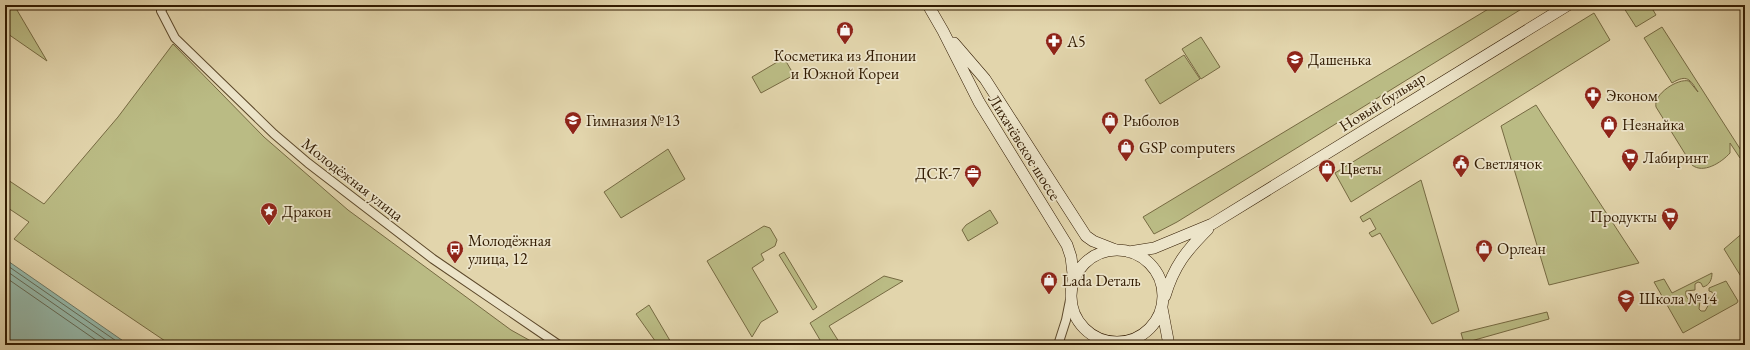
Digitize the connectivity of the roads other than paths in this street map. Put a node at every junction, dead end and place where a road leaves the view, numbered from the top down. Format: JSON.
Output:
{"nodes":[{"id":1,"x":164,"y":5,"type":"edge"},
{"id":2,"x":928,"y":5,"type":"edge"},
{"id":3,"x":1568,"y":5,"type":"edge"},
{"id":4,"x":943,"y":31,"type":"junction"},
{"id":5,"x":1212,"y":224,"type":"junction"},
{"id":6,"x":1116,"y":251,"type":"junction"},
{"id":7,"x":1129,"y":252,"type":"junction"},
{"id":8,"x":1074,"y":282,"type":"junction"},
{"id":9,"x":1071,"y":295,"type":"junction"},
{"id":10,"x":1162,"y":305,"type":"junction"},
{"id":11,"x":1112,"y":344,"type":"edge"},
{"id":12,"x":559,"y":345,"type":"edge"},
{"id":13,"x":1058,"y":345,"type":"edge"},
{"id":14,"x":1169,"y":345,"type":"edge"}],
"edges":[{"from":1,"to":12,"type":"street","name":"Молодёжная улица"},
{"from":2,"to":4,"type":"main road","name":"Лихачёвское шоссе"},
{"from":3,"to":5,"type":"main road","name":"Новый бульвар"},
{"from":4,"to":6,"type":"main road","name":"Лихачёвское шоссе"},
{"from":4,"to":8,"type":"main road","name":"Лихачёвское шоссе"},
{"from":5,"to":7,"type":"main road","name":"Новый бульвар"},
{"from":5,"to":10,"type":"main road","name":"Новый бульвар"},
{"from":6,"to":7,"type":"main road"},
{"from":6,"to":8,"type":"main road"},
{"from":7,"to":10,"type":"main road"},
{"from":8,"to":9,"type":"main road"},
{"from":9,"to":11,"type":"main road"},
{"from":9,"to":13,"type":"street"},
{"from":10,"to":11,"type":"main road"},
{"from":10,"to":14,"type":"main road"}]}
